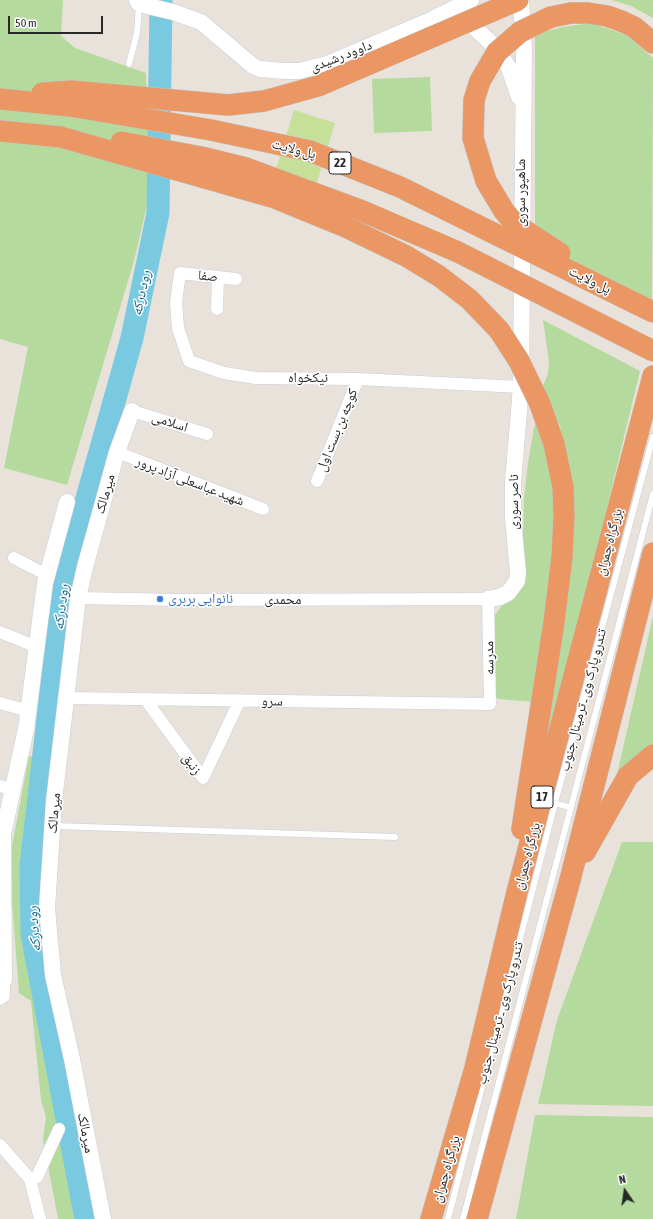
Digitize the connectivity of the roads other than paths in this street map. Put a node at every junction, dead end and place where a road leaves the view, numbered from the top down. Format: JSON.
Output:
{"nodes":[{"id":1,"x":471,"y":0,"type":"edge"},
{"id":2,"x":518,"y":0,"type":"edge"},
{"id":3,"x":521,"y":0,"type":"edge"},
{"id":4,"x":143,"y":4,"type":"edge"},
{"id":5,"x":432,"y":19,"type":"junction"},
{"id":6,"x":523,"y":26,"type":"junction"},
{"id":7,"x":653,"y":44,"type":"edge"},
{"id":8,"x":524,"y":50,"type":"junction"},
{"id":9,"x":503,"y":57,"type":"junction"},
{"id":10,"x":129,"y":64,"type":"dead end"},
{"id":11,"x":0,"y":97,"type":"edge"},
{"id":12,"x":522,"y":103,"type":"junction"},
{"id":13,"x":0,"y":131,"type":"edge"},
{"id":14,"x":61,"y":137,"type":"junction"},
{"id":15,"x":180,"y":273,"type":"joint"},
{"id":16,"x":218,"y":277,"type":"junction"},
{"id":17,"x":236,"y":279,"type":"dead end"},
{"id":18,"x":625,"y":297,"type":"junction"},
{"id":19,"x":217,"y":309,"type":"dead end"},
{"id":20,"x":653,"y":312,"type":"edge"},
{"id":21,"x":653,"y":351,"type":"edge"},
{"id":22,"x":653,"y":376,"type":"edge"},
{"id":23,"x":358,"y":379,"type":"junction"},
{"id":24,"x":520,"y":387,"type":"junction"},
{"id":25,"x":132,"y":411,"type":"joint"},
{"id":26,"x":207,"y":434,"type":"dead end"},
{"id":27,"x":653,"y":437,"type":"edge"},
{"id":28,"x":117,"y":452,"type":"junction"},
{"id":29,"x":317,"y":481,"type":"dead end"},
{"id":30,"x":653,"y":494,"type":"edge"},
{"id":31,"x":67,"y":502,"type":"dead end"},
{"id":32,"x":263,"y":509,"type":"dead end"},
{"id":33,"x":653,"y":553,"type":"edge"},
{"id":34,"x":14,"y":558,"type":"dead end"},
{"id":35,"x":47,"y":575,"type":"junction"},
{"id":36,"x":78,"y":598,"type":"junction"},
{"id":37,"x":488,"y":599,"type":"junction"},
{"id":38,"x":0,"y":632,"type":"edge"},
{"id":39,"x":37,"y":648,"type":"junction"},
{"id":40,"x":66,"y":698,"type":"junction"},
{"id":41,"x":145,"y":698,"type":"junction"},
{"id":42,"x":240,"y":700,"type":"junction"},
{"id":43,"x":0,"y":703,"type":"edge"},
{"id":44,"x":477,"y":705,"type":"joint"},
{"id":45,"x":29,"y":711,"type":"junction"},
{"id":46,"x":653,"y":755,"type":"edge"},
{"id":47,"x":7,"y":787,"type":"edge"},
{"id":48,"x":555,"y":803,"type":"junction"},
{"id":49,"x":571,"y":808,"type":"junction"},
{"id":50,"x":52,"y":826,"type":"junction"},
{"id":51,"x":1,"y":834,"type":"edge"},
{"id":52,"x":395,"y":837,"type":"dead end"},
{"id":53,"x":570,"y":880,"type":"junction"},
{"id":54,"x":517,"y":892,"type":"junction"},
{"id":55,"x":2,"y":980,"type":"edge"},
{"id":56,"x":0,"y":1000,"type":"edge"},
{"id":57,"x":59,"y":1129,"type":"dead end"},
{"id":58,"x":0,"y":1145,"type":"edge"},
{"id":59,"x":30,"y":1179,"type":"junction"},
{"id":60,"x":40,"y":1219,"type":"edge"},
{"id":61,"x":103,"y":1219,"type":"edge"},
{"id":62,"x":431,"y":1219,"type":"edge"},
{"id":63,"x":448,"y":1219,"type":"edge"},
{"id":64,"x":463,"y":1219,"type":"edge"},
{"id":65,"x":477,"y":1219,"type":"edge"}],
"edges":[{"from":1,"to":5,"type":"street","name":"داوود رشیدی"},
{"from":2,"to":11,"type":"highway","bridge":true},
{"from":3,"to":6,"type":"street","name":"شاهپور سوری"},
{"from":4,"to":5,"type":"street","name":"داوود رشیدی"},
{"from":4,"to":10,"type":"lane"},
{"from":5,"to":6,"type":"street"},
{"from":5,"to":9,"type":"street"},
{"from":6,"to":8,"type":"street","name":"شاهپور سوری"},
{"from":7,"to":18,"type":"highway","bridge":true},
{"from":8,"to":9,"type":"street"},
{"from":8,"to":12,"type":"street","name":"شاهپور سوری"},
{"from":9,"to":12,"type":"street"},
{"from":11,"to":18,"type":"highway","name":"پل ولایت","number":"22","bridge":true},
{"from":12,"to":24,"type":"street","name":"شاهپور سوری"},
{"from":13,"to":14,"type":"highway"},
{"from":14,"to":21,"type":"highway","bridge":true},
{"from":14,"to":54,"type":"highway","bridge":true},
{"from":15,"to":16,"type":"street","name":"صفا"},
{"from":15,"to":23,"type":"street","name":"نیکخواه"},
{"from":16,"to":17,"type":"street","name":"صفا"},
{"from":16,"to":19,"type":"street"},
{"from":18,"to":20,"type":"highway","name":"پل ولایت","number":"22","bridge":true},
{"from":22,"to":54,"type":"highway","name":"بزرگراه چمران","number":"17"},
{"from":23,"to":24,"type":"street","name":"نیکخواه"},
{"from":23,"to":29,"type":"street","name":"کوچه بن بست اول"},
{"from":24,"to":37,"type":"street","name":"ناصر سوری"},
{"from":25,"to":26,"type":"street","name":"اسلامی"},
{"from":25,"to":28,"type":"street","name":"میرمالک"},
{"from":27,"to":48,"type":"lane","name":"تندرو پارک وی ـ ترمینال جنوب"},
{"from":28,"to":32,"type":"street","name":"شهید عباسعلی آزاد پرور"},
{"from":28,"to":36,"type":"street","name":"میرمالک"},
{"from":30,"to":49,"type":"lane"},
{"from":31,"to":35,"type":"street"},
{"from":33,"to":53,"type":"highway"},
{"from":34,"to":35,"type":"street"},
{"from":35,"to":39,"type":"street"},
{"from":36,"to":37,"type":"street","name":"محمدی"},
{"from":36,"to":40,"type":"street","name":"میرمالک"},
{"from":37,"to":44,"type":"street","name":"مدرسه"},
{"from":38,"to":39,"type":"street"},
{"from":39,"to":45,"type":"street"},
{"from":40,"to":41,"type":"street","name":"سرو"},
{"from":40,"to":50,"type":"street","name":"میرمالک"},
{"from":41,"to":42,"type":"street","name":"سرو"},
{"from":41,"to":42,"type":"street","name":"زنبق"},
{"from":42,"to":44,"type":"street","name":"سرو"},
{"from":43,"to":45,"type":"street"},
{"from":45,"to":47,"type":"street"},
{"from":46,"to":53,"type":"highway"},
{"from":47,"to":51,"type":"street"},
{"from":48,"to":49,"type":"lane"},
{"from":48,"to":63,"type":"lane","name":"تندرو پارک وی ـ ترمینال جنوب"},
{"from":49,"to":64,"type":"lane"},
{"from":50,"to":52,"type":"lane"},
{"from":50,"to":61,"type":"street","name":"میرمالک"},
{"from":51,"to":55,"type":"street"},
{"from":53,"to":65,"type":"highway"},
{"from":54,"to":62,"type":"highway","name":"بزرگراه چمران","number":"17"},
{"from":55,"to":56,"type":"street"},
{"from":57,"to":59,"type":"street"},
{"from":58,"to":59,"type":"street"},
{"from":59,"to":60,"type":"street"}]}
